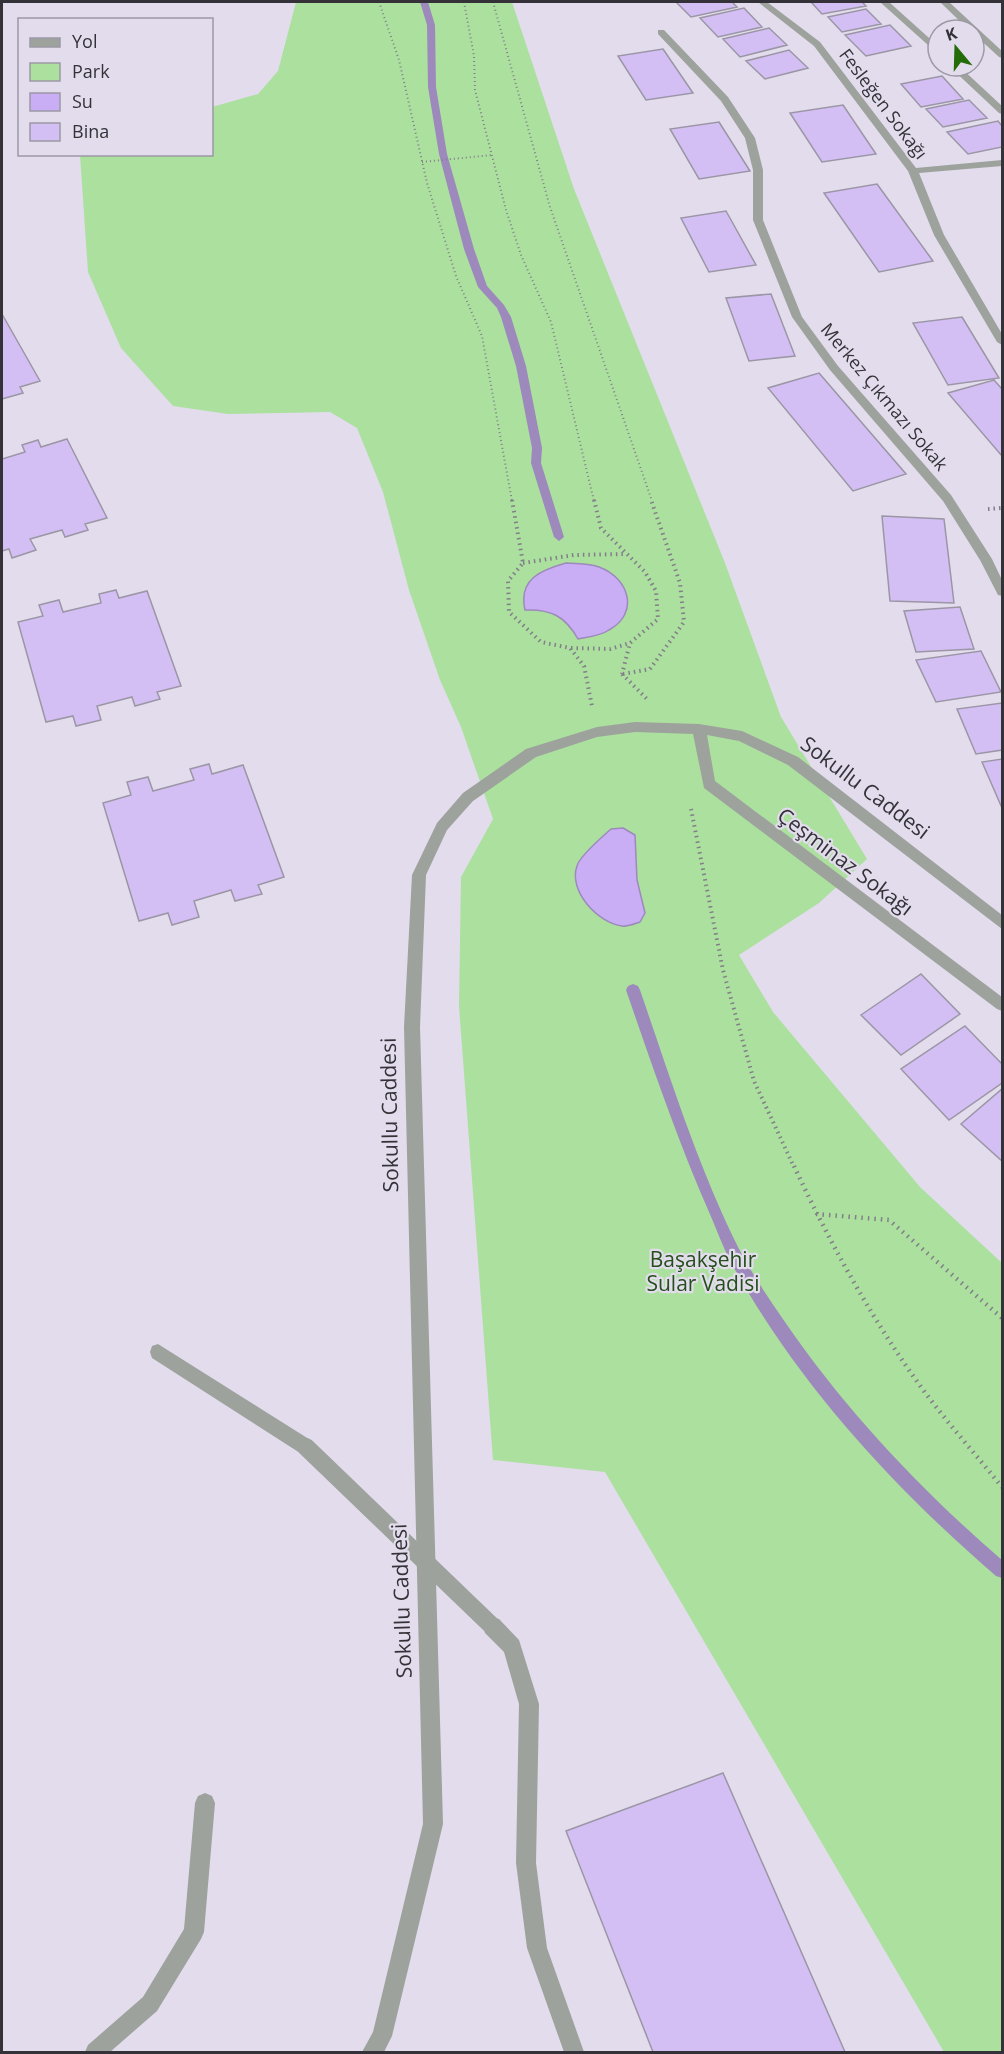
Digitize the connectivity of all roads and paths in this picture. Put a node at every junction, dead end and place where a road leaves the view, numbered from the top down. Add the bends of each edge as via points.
1 (379, 2) edge
2 (464, 2) edge
3 (493, 2) edge
4 (762, 2) edge
5 (884, 2) edge
6 (944, 2) edge
7 (661, 32) dead end
8 (926, 40) edge
9 (1002, 55) edge
10 (967, 78) edge
11 (1002, 111) edge
12 (492, 155) junction
13 (422, 162) junction
14 (1002, 163) edge
15 (914, 171) junction
16 (1002, 342) edge
17 (625, 554) junction
18 (523, 563) junction
19 (1002, 592) edge
20 (630, 643) junction
21 (570, 648) junction
22 (622, 674) junction
23 (677, 728) junction
24 (699, 729) junction
25 (597, 732) junction
26 (689, 798) dead end
27 (1002, 923) edge
28 (1002, 1005) edge
29 (816, 1214) junction
30 (1002, 1318) edge
31 (158, 1352) dead end
32 (1002, 1486) edge
33 (205, 1803) dead end
34 (95, 2052) edge
35 (372, 2052) edge
36 (574, 2052) edge

1 - 13 path via 399,60
2 - 12 path via 474,56 475,90
3 - 22 path via 550,207 680,583 684,622 650,669
4 - 15 street, Fesleğen Sokağı via 818,44
5 - 8 street
6 - 9 street
7 - 19 street, Merkez Çıkmazı Sokak via 725,99 750,138 758,170 758,220 797,317 834,368 947,498
10 - 11 street
12 - 13 path
12 - 17 path via 521,255 551,322 601,528
13 - 18 path via 456,276 482,336
14 - 15 street
15 - 16 street, Fesleğen Sokağı via 939,235
17 - 18 path via 576,554
17 - 20 path via 645,572 656,591 658,620
18 - 21 path via 508,581 509,612 541,642
20 - 21 path via 610,649
20 - 22 path
21 - 25 path via 584,666
22 - 23 path
23 - 24 street, Sokullu Caddesi
23 - 25 street, Sokullu Caddesi via 635,727
24 - 27 street, Sokullu Caddesi via 742,736 793,761
24 - 28 street, Çeşminaz Sokağı via 709,784
25 - 35 street, Sokullu Caddesi via 531,753 468,797 442,827 419,875 412,1027 433,1824 382,2036
26 - 29 path via 723,970 754,1081
29 - 30 path via 889,1220
29 - 32 path via 916,1380
31 - 36 street, bridge via 306,1447 512,1647 529,1704 526,1863 537,1948
33 - 34 street via 194,1932 150,2004

